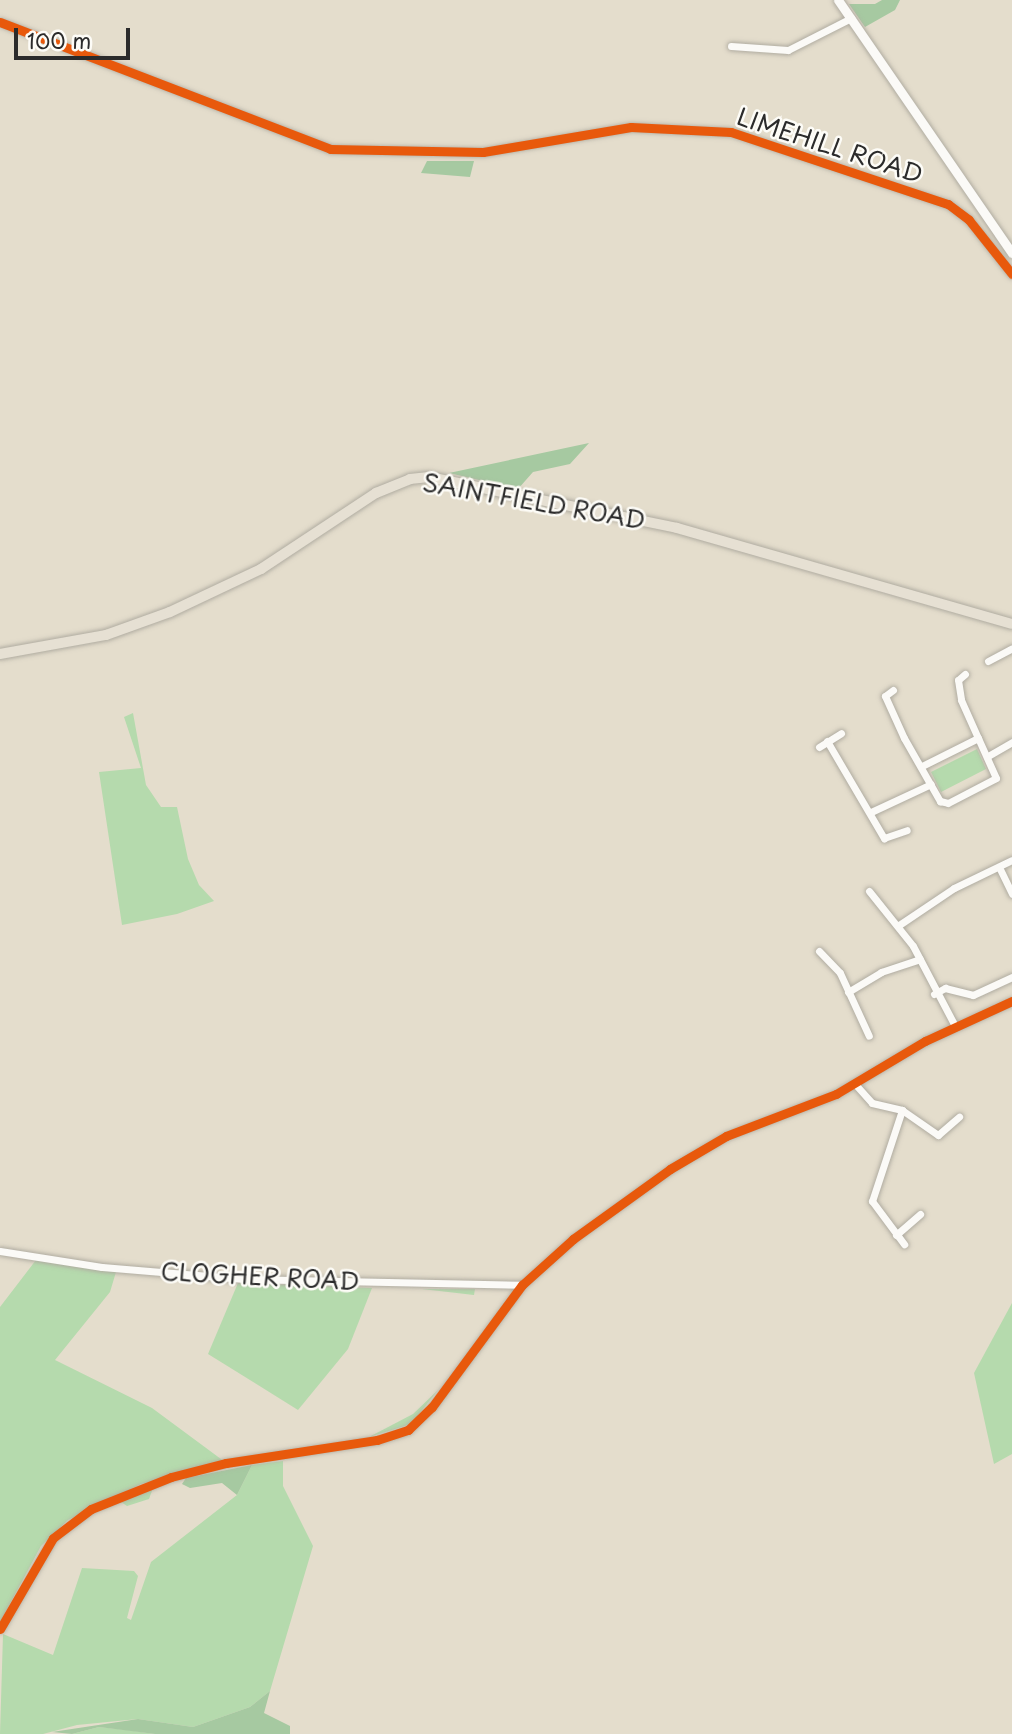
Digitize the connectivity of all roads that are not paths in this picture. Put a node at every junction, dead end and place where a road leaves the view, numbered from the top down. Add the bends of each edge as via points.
1 (838, 0) edge
2 (851, 18) junction
3 (0, 22) edge
4 (731, 46) dead end
5 (1012, 253) edge
6 (1012, 274) edge
7 (1012, 624) edge
8 (1012, 648) edge
9 (0, 654) edge
10 (988, 661) dead end
11 (965, 674) dead end
12 (893, 690) dead end
13 (841, 733) dead end
14 (978, 738) junction
15 (827, 741) junction
16 (1012, 742) edge
17 (818, 747) dead end
18 (988, 756) junction
19 (922, 766) junction
20 (931, 784) junction
21 (870, 812) junction
22 (907, 830) dead end
23 (1012, 860) edge
24 (999, 867) junction
25 (869, 891) dead end
26 (1012, 894) edge
27 (899, 925) junction
28 (819, 951) dead end
29 (920, 959) junction
30 (1012, 977) edge
31 (848, 992) junction
32 (934, 994) junction
33 (1012, 1001) edge
34 (955, 1026) junction
35 (869, 1036) dead end
36 (855, 1084) junction
37 (902, 1110) junction
38 (959, 1117) dead end
39 (920, 1214) dead end
40 (896, 1235) junction
41 (904, 1244) dead end
42 (0, 1251) edge
43 (522, 1285) junction
44 (0, 1629) edge

1 - 2 street
2 - 4 street via 788,50
2 - 5 street
3 - 6 street, LIMEHILL ROAD via 330,149 508,151 631,127 742,135 948,204 978,230
7 - 9 main road, SAINTFIELD ROAD via 677,528 429,477 410,479 376,493 261,569 170,612 106,635
8 - 10 street
11 - 14 street via 954,678
12 - 19 street via 881,695
13 - 15 street
14 - 18 street
14 - 19 street
15 - 17 street
15 - 21 street
16 - 18 street
18 - 20 street via 996,778 947,803 940,801
19 - 20 street
20 - 21 street
21 - 22 street via 884,838
23 - 24 street
24 - 26 street
24 - 27 street via 946,892
25 - 27 street via 880,898
27 - 29 street
28 - 31 street via 840,973
29 - 31 street via 881,972
29 - 32 street
30 - 32 street via 973,995 945,988
31 - 35 street
32 - 34 street
33 - 34 street
34 - 36 street
36 - 37 street via 872,1103
36 - 43 street via 700,1150 573,1239
37 - 38 street via 938,1135
37 - 40 street via 872,1201
39 - 40 street
40 - 41 street
42 - 43 street, CLOGHER ROAD via 102,1267 244,1279
43 - 44 street via 432,1407 408,1430 377,1440 183,1474 91,1509 53,1538

